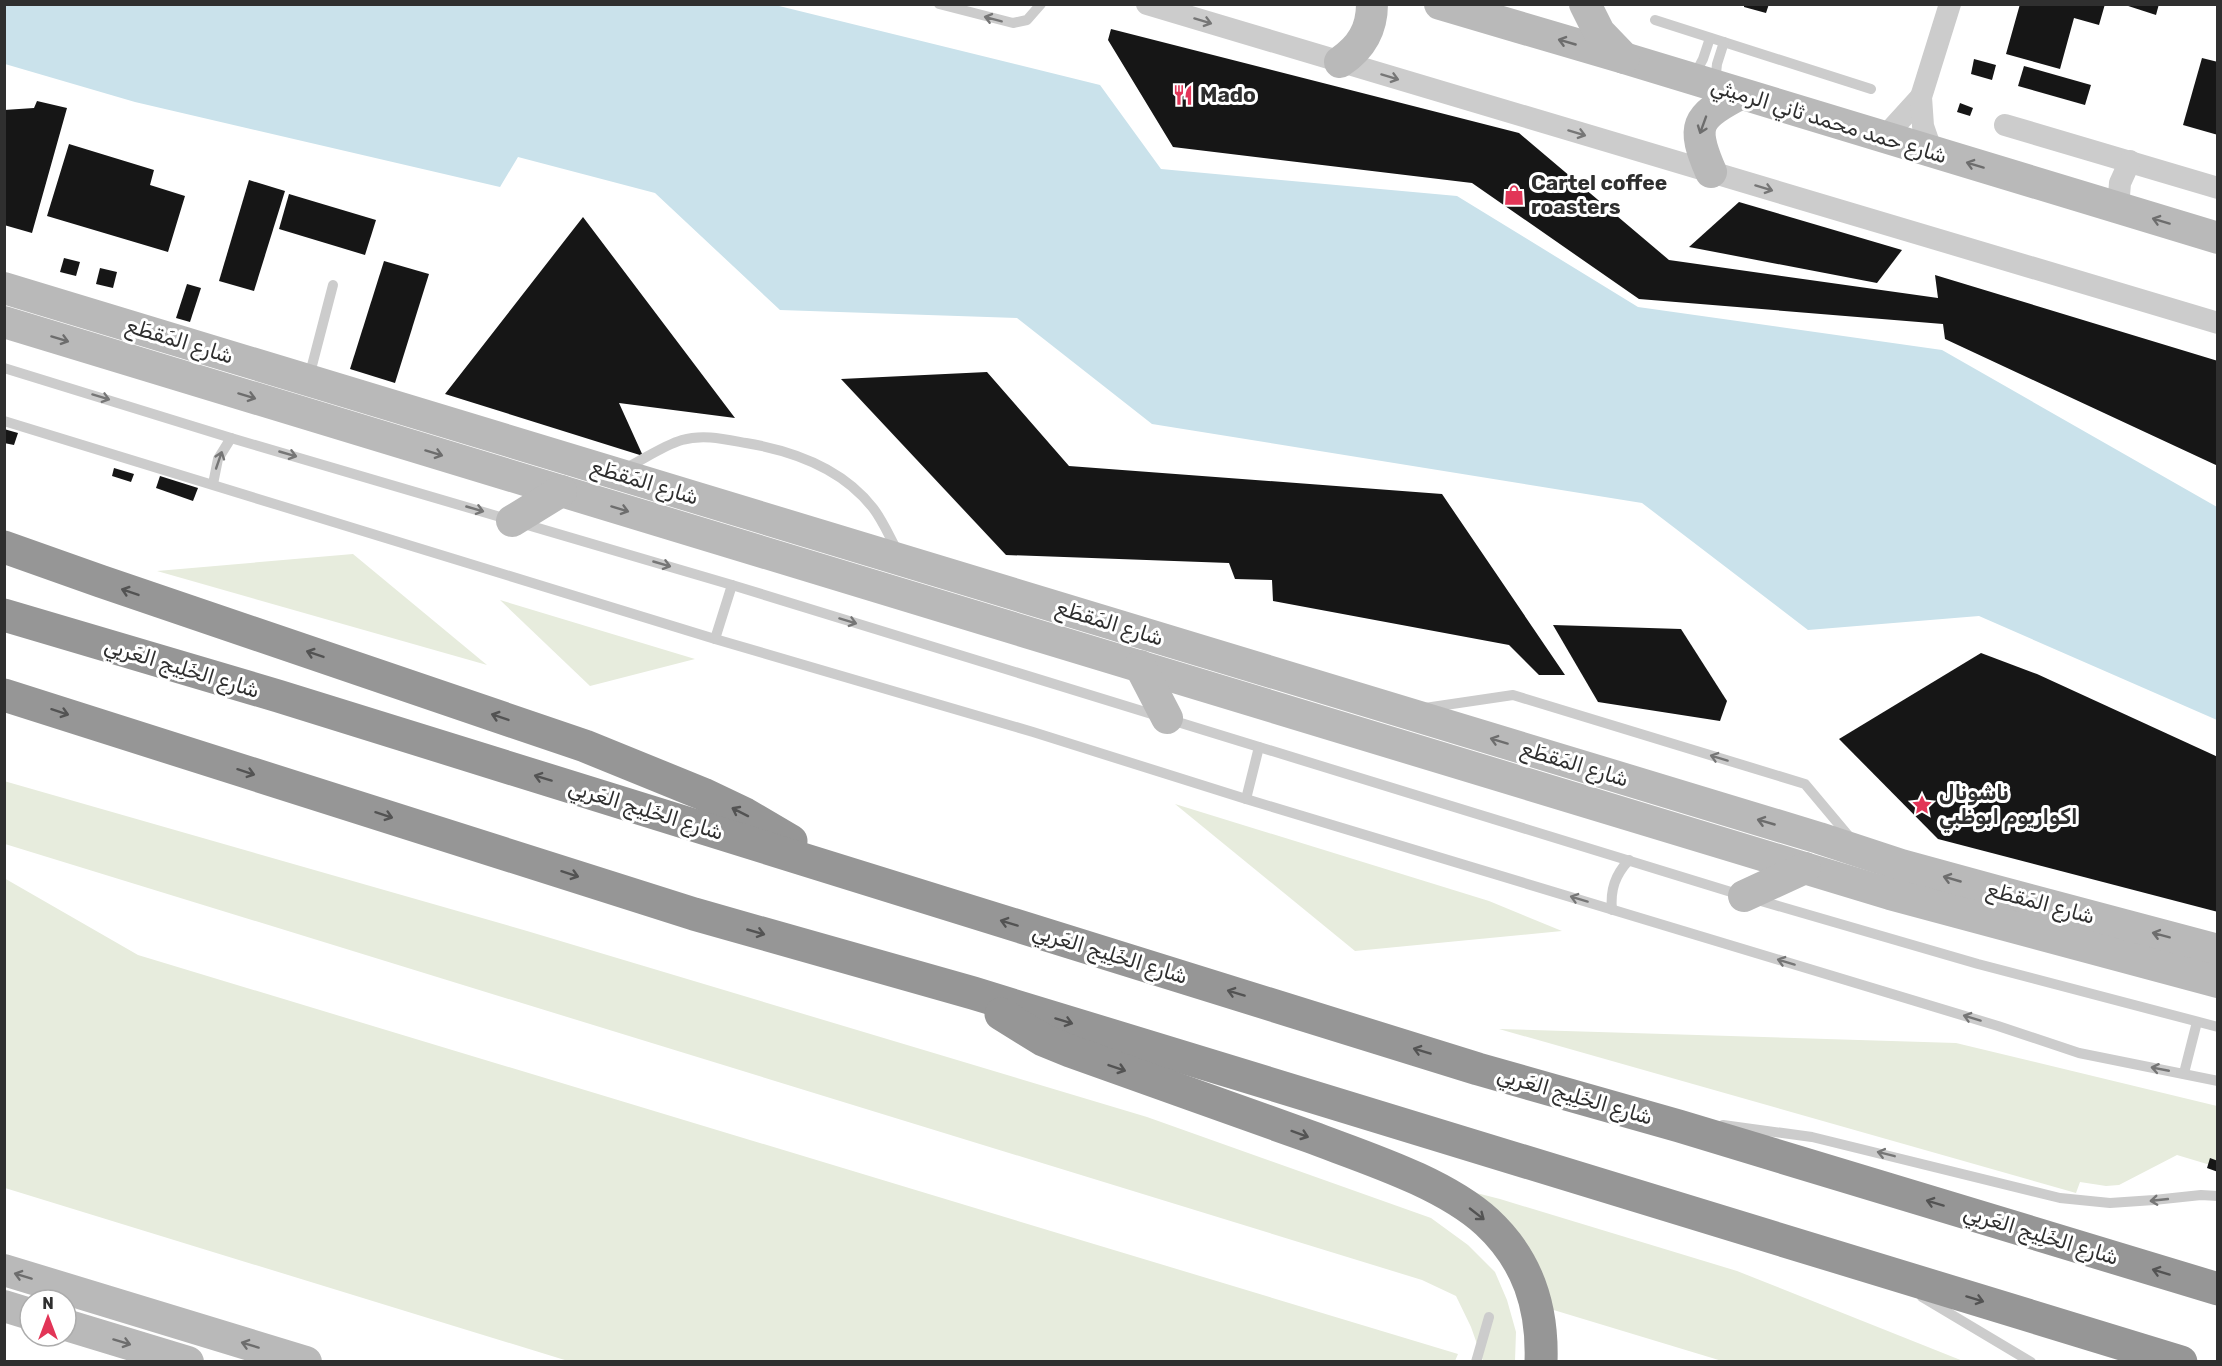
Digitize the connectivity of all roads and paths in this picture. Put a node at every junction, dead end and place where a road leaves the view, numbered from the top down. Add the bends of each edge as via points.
1 (939, 4) edge
2 (1041, 4) edge
3 (1147, 4) edge
4 (1372, 4) edge
5 (1585, 4) edge
6 (1950, 4) edge
7 (1452, 6) edge
8 (1655, 20) dead end
9 (1710, 38) junction
10 (1724, 42) junction
11 (1624, 58) junction
12 (1340, 62) junction
13 (1716, 87) junction
14 (1871, 89) dead end
15 (1922, 97) junction
16 (2004, 125) dead end
17 (1881, 136) junction
18 (1932, 152) junction
19 (2120, 158) junction
20 (1711, 172) junction
21 (2217, 188) edge
22 (2106, 205) junction
23 (2217, 238) edge
24 (333, 285) dead end
25 (4, 288) edge
26 (4, 322) edge
27 (2217, 323) edge
28 (4, 368) edge
29 (308, 380) junction
30 (300, 412) junction
31 (4, 421) edge
32 (231, 438) junction
33 (616, 473) junction
34 (213, 484) junction
35 (561, 491) junction
36 (512, 521) junction
37 (4, 547) edge
38 (903, 560) junction
39 (732, 585) junction
40 (4, 615) edge
41 (1136, 631) junction
42 (715, 639) junction
43 (1133, 664) junction
44 (4, 694) edge
45 (1401, 711) junction
46 (1167, 718) junction
47 (1259, 747) junction
48 (1246, 799) junction
49 (1862, 852) junction
50 (1629, 860) junction
51 (825, 865) junction
52 (1805, 868) junction
53 (1744, 896) junction
54 (1612, 910) junction
55 (2217, 950) edge
56 (2217, 982) edge
57 (973, 993) junction
58 (2197, 1022) junction
59 (2217, 1027) edge
60 (2184, 1073) junction
61 (2217, 1081) edge
62 (1664, 1122) junction
63 (2217, 1196) edge
64 (1879, 1269) junction
65 (4, 1270) edge
66 (2217, 1289) edge
67 (1490, 1317) dead end
68 (78, 1329) edge
69 (188, 1362) edge
70 (306, 1362) edge
71 (1476, 1362) edge
72 (1541, 1362) edge
73 (2031, 1362) edge
74 (2181, 1362) edge

2 -> 1 lane via 1027,20 1013,23
3 -> 12 street
4 - 12 street via 1367,33
5 - 11 street via 1599,32
6 - 15 street
11 -> 7 street, شارع حمد محمد ثاني الرميثي
8 - 9 lane
9 - 10 lane
9 - 13 lane via 1703,60
10 - 13 lane via 1717,64
10 - 14 lane
11 - 13 street, شارع حمد محمد ثاني الرميثي
12 -> 20 street
13 - 17 street, شارع حمد محمد ثاني الرميثي
13 -> 20 street via 1710,111 1699,130 1699,141
15 - 17 street
15 - 18 street via 1923,126
16 - 19 street
17 - 18 street, شارع حمد محمد ثاني الرميثي
22 -> 18 street, شارع حمد محمد ثاني الرميثي
19 - 21 street
19 - 22 street via 2120,183
20 -> 27 street
23 -> 22 street, شارع حمد محمد ثاني الرميثي
24 - 29 lane
25 - 29 street, شارع المَقطَع
26 -> 30 street, شارع المَقطَع
28 -> 32 lane
29 - 30 street
29 - 33 street, شارع المَقطَع
30 -> 35 street, شارع المَقطَع
31 - 34 lane
34 -> 32 lane via 218,459
32 -> 36 lane
33 - 38 street, شارع المَقطَع
33 - 38 lane via 681,441 698,437 715,437 799,456 831,470 874,509
34 - 42 lane
35 - 36 street
35 -> 43 street, شارع المَقطَع
36 -> 39 lane
51 -> 37 highway via 745,814 644,769
38 - 41 street, شارع المَقطَع
39 - 42 lane
39 -> 46 lane
51 -> 40 highway, شارع الخَلِيج العَربِي
41 - 43 street
41 - 45 street, شارع المَقطَع
42 - 48 lane
43 - 46 street
43 - 52 street, شارع المَقطَع
44 -> 57 highway via 694,914
49 -> 45 street, شارع المَقطَع
49 -> 45 lane via 1804,784 1513,695
46 - 47 lane
47 - 48 lane
47 - 50 lane
54 -> 48 lane
55 -> 49 street, شارع المَقطَع
50 - 53 lane
50 - 54 lane via 1612,888
62 -> 51 highway, شارع الخَلِيج العَربِي via 1478,1069
52 - 53 street
52 - 56 street, شارع المَقطَع
53 - 58 lane
60 -> 54 lane via 2062,1048
57 -> 64 highway
57 -> 72 highway via 1043,1040 1360,1155 1464,1204 1510,1248 1528,1277 1538,1312
58 - 59 lane
58 - 60 lane
60 - 61 lane
63 -> 62 lane via 2110,1203 2061,1198 1812,1137 1753,1128
66 -> 62 highway, شارع الخَلِيج العَربِي
64 - 73 lane
64 -> 74 highway
70 -> 65 street
67 - 71 lane
68 -> 69 street

